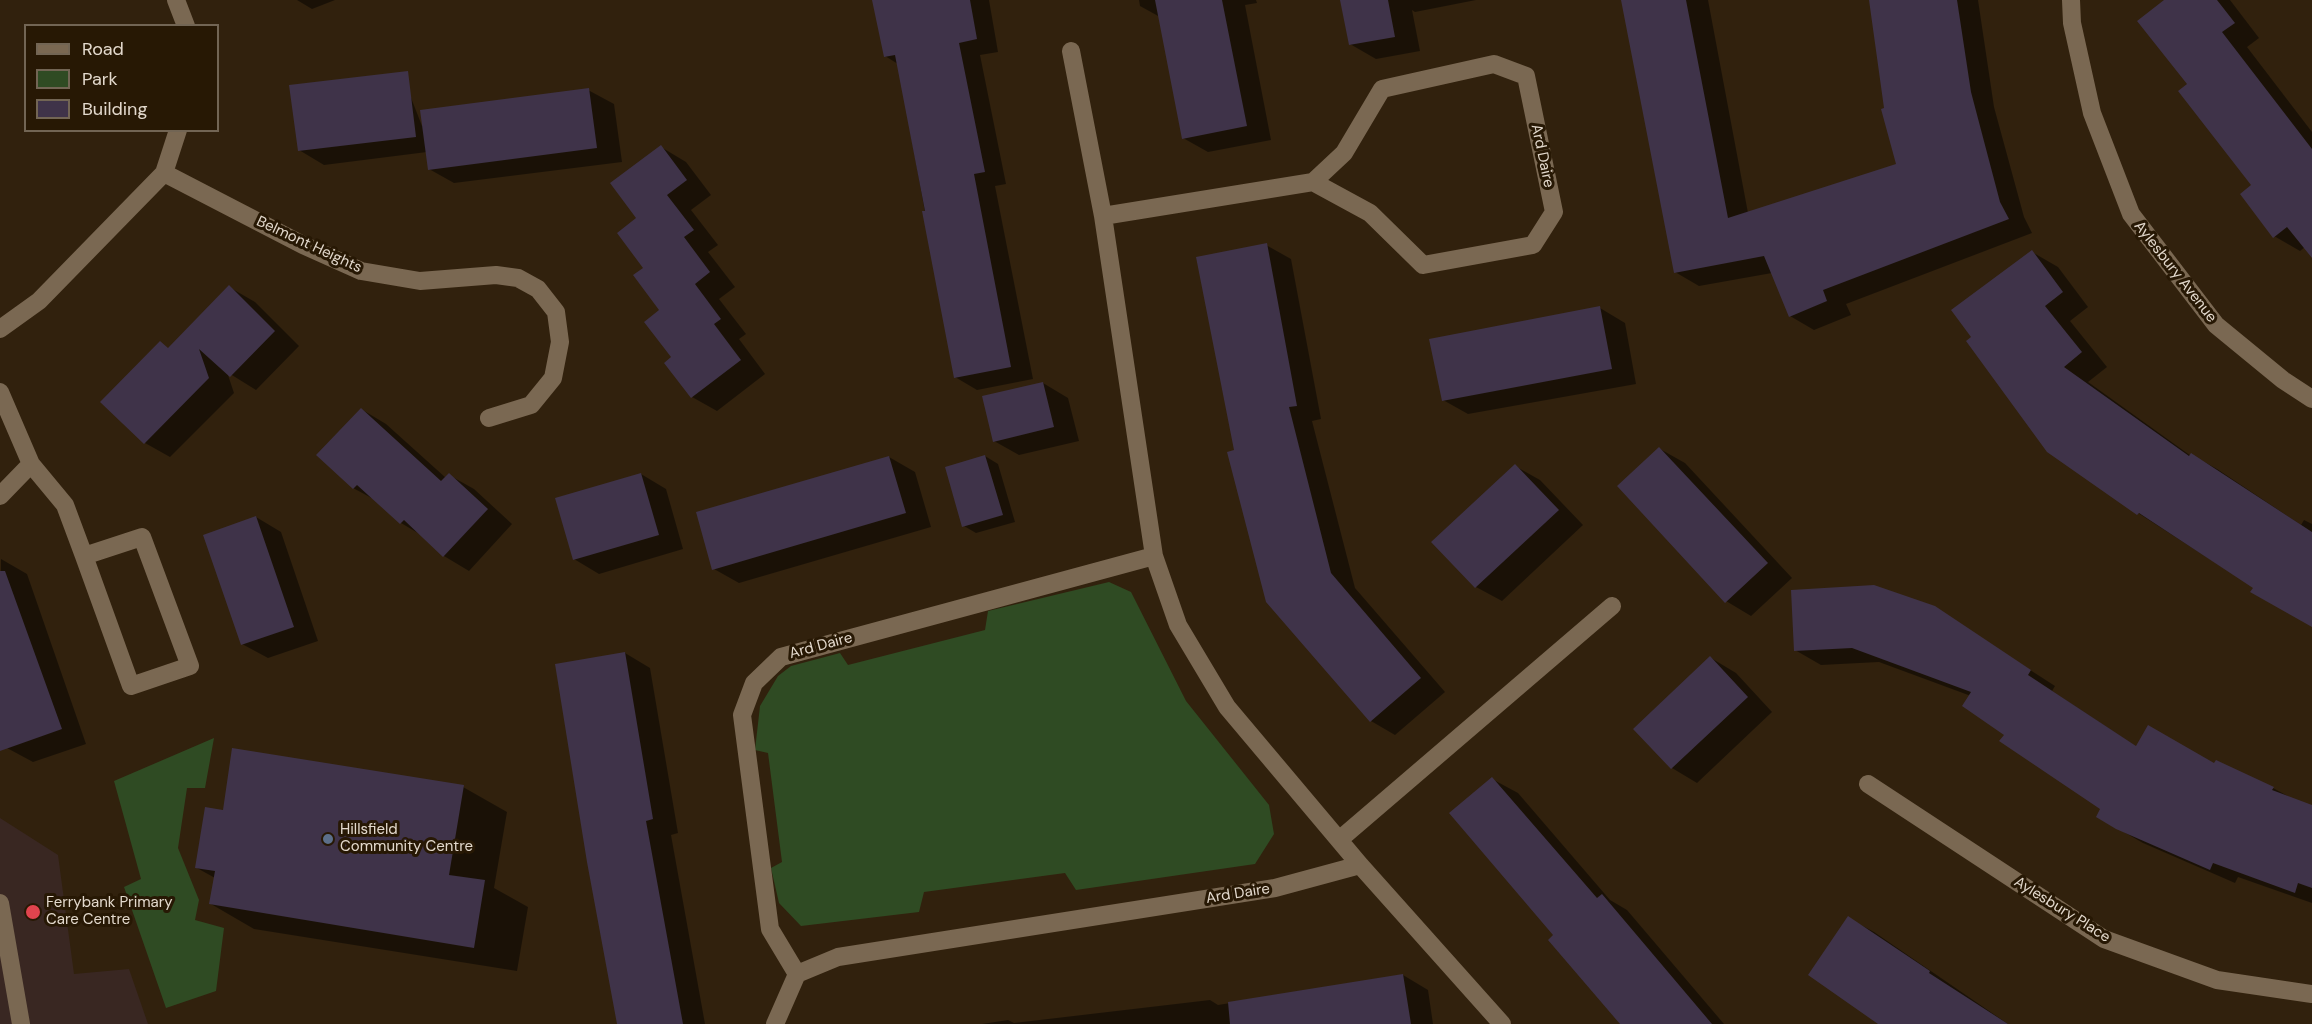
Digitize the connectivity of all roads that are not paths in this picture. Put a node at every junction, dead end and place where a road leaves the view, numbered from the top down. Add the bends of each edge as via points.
1 (176, 0) edge
2 (2071, 0) edge
3 (185, 24) edge
4 (1071, 51) dead end
5 (177, 132) edge
6 (164, 173) junction
7 (1313, 182) junction
8 (1103, 216) junction
9 (0, 329) edge
10 (0, 392) edge
11 (2312, 399) edge
12 (489, 418) dead end
13 (31, 464) junction
14 (0, 496) edge
15 (84, 556) junction
16 (1154, 556) junction
17 (1612, 606) dead end
18 (1868, 784) dead end
19 (1339, 840) junction
20 (1360, 865) junction
21 (0, 903) edge
22 (797, 974) junction
23 (2312, 994) edge
24 (21, 1024) edge
25 (775, 1024) edge
26 (1502, 1024) edge

1 - 3 street
2 - 11 street, Aylesbury Avenue via 2072,22 2092,113 2131,214 2216,325
4 - 8 street
5 - 6 street
6 - 9 street via 39,301
6 - 12 street, Belmont Heights via 361,271 420,281 496,275 518,278 538,289 556,312 560,342 553,378 531,405
7 - 7 street, Ard Daire via 1344,153 1382,89 1494,64 1526,76 1554,212 1533,245 1422,265 1370,213
7 - 8 street
8 - 16 street
10 - 13 street
13 - 14 street
13 - 15 street via 65,505
15 - 15 street via 142,537 190,666 131,686
16 - 19 street via 1178,625 1227,707
16 - 22 street, Ard Daire via 781,657 754,682 742,715 770,929
17 - 19 street
18 - 23 street, Aylesbury Place via 2104,939 2217,980
19 - 20 street
20 - 22 street, Ard Daire via 1275,888 838,957
20 - 26 street
21 - 24 street
22 - 25 street

